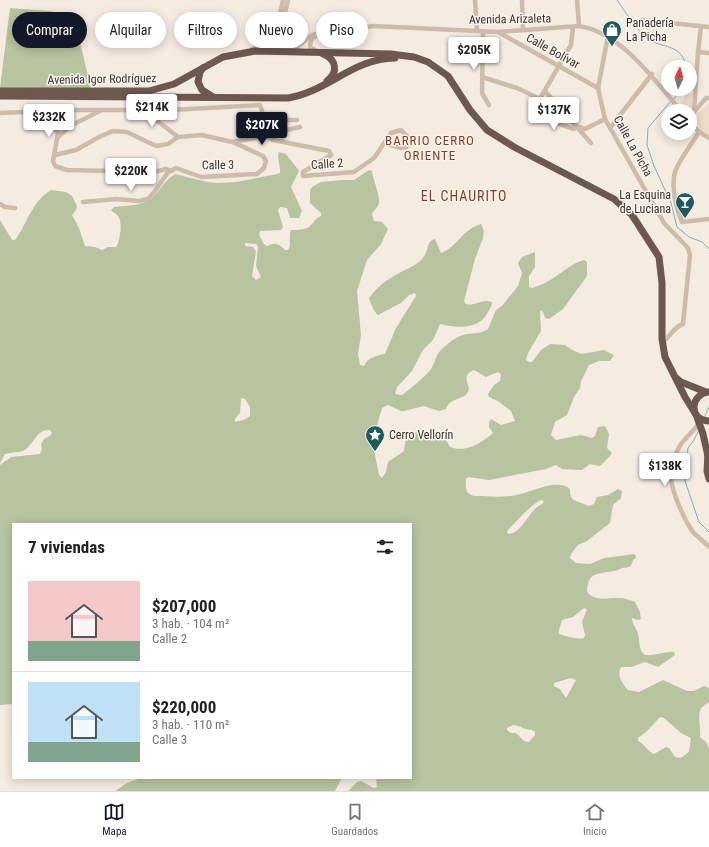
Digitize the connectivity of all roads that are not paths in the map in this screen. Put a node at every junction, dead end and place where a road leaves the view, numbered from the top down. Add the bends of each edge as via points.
1 (283, 0) edge
2 (288, 0) edge
3 (475, 0) edge
4 (522, 0) edge
5 (577, 0) edge
6 (641, 20) dead end
7 (579, 26) junction
8 (702, 26) junction
9 (368, 27) edge
10 (573, 27) junction
11 (709, 27) edge
12 (523, 30) junction
13 (477, 31) junction
14 (483, 31) junction
15 (498, 32) junction
16 (316, 34) edge
17 (316, 36) edge
18 (608, 36) junction
19 (292, 52) junction
20 (698, 52) junction
21 (241, 53) junction
22 (320, 53) junction
23 (709, 53) edge
24 (433, 65) junction
25 (204, 66) junction
26 (560, 67) junction
27 (652, 74) junction
28 (482, 77) junction
29 (598, 88) junction
30 (545, 90) junction
31 (0, 91) edge
32 (312, 91) junction
33 (0, 96) edge
34 (214, 97) junction
35 (709, 98) edge
36 (540, 99) junction
37 (676, 104) edge
38 (695, 104) edge
39 (489, 105) dead end
40 (697, 108) edge
41 (102, 109) junction
42 (129, 111) junction
43 (31, 112) junction
44 (0, 113) edge
45 (606, 119) junction
46 (263, 120) junction
47 (297, 120) dead end
48 (576, 126) junction
49 (300, 127) dead end
50 (610, 128) junction
51 (697, 130) edge
52 (699, 132) junction
53 (259, 133) junction
54 (58, 137) junction
55 (178, 137) junction
56 (267, 137) junction
57 (709, 138) edge
58 (232, 142) junction
59 (384, 143) junction
60 (591, 143) dead end
61 (55, 155) junction
62 (171, 171) junction
63 (83, 202) dead end
64 (0, 204) edge
65 (16, 208) dead end
66 (709, 219) edge
67 (662, 339) junction
68 (671, 371) junction
69 (708, 392) edge
70 (701, 420) edge
71 (707, 444) edge
72 (709, 479) edge
73 (709, 547) edge

1 - 21 street via 272,37 263,45
2 - 19 street via 281,35
3 - 13 street
4 - 12 street
5 - 7 street
6 - 8 street
7 - 10 street, Avenida Arizaleta
7 - 18 street, Avenida Arizaleta
8 - 11 street
8 - 20 street
9 - 13 street, Avenida Arizaleta
10 - 12 street, Avenida Arizaleta
10 - 26 street via 571,46
12 - 15 street, Avenida Arizaleta
13 - 14 street, Avenida Arizaleta
14 - 15 street, Avenida Arizaleta
14 - 28 street
15 - 26 street, Calle Bolívar
16 - 19 street
17 - 22 street via 311,40 310,47
18 - 27 street, Avenida Arizaleta
18 - 29 street, Calle La Picha
19 - 21 highway, Avenida Igor Rodríguez
19 - 22 highway, Avenida Igor Rodríguez
20 - 23 street
20 - 38 street
21 - 25 highway, Avenida Igor Rodríguez via 223,57
22 - 24 highway, Avenida Igor Rodríguez via 403,55
22 - 32 highway via 332,59 334,74
24 - 32 highway, Avenida Igor Rodríguez via 404,58 368,62
24 - 67 highway, Avenida Igor Rodríguez via 448,76 470,110 487,130 514,147 614,199 632,215 659,257 662,283
25 - 31 highway, Avenida Igor Rodríguez via 174,84 149,91
25 - 34 highway via 198,82 202,90
26 - 29 street, Calle Bolívar
26 - 30 street
27 - 37 street, Avenida Arizaleta
27 - 50 street
28 - 36 street via 517,88
28 - 39 street via 482,93
29 - 45 street, Calle La Picha
30 - 36 street
30 - 48 street
32 - 34 highway, Avenida Igor Rodríguez via 288,98
33 - 34 highway, Avenida Igor Rodríguez
35 - 40 street
36 - 48 street via 538,102 548,118 574,130
41 - 42 street
41 - 43 street
41 - 54 street via 70,126
42 - 46 street via 260,105
42 - 55 street via 141,113 162,124
43 - 44 street
43 - 54 street via 48,118
45 - 48 street via 584,129
45 - 50 street, Calle La Picha
46 - 47 street
46 - 53 street
48 - 60 street
49 - 56 street
50 - 67 street, Calle La Picha via 664,223 688,248 690,255 683,324 676,326 665,340
51 - 52 street
52 - 57 street
52 - 66 street via 675,172 674,185 682,222
53 - 56 street, Calle 2
53 - 58 street via 255,138
54 - 61 street
55 - 58 street via 202,135
55 - 61 street via 168,144 156,146 127,132 114,132 76,150
56 - 59 street, Calle 2 via 329,151 331,155 303,172 303,176 354,172 374,158
58 - 62 street, Calle 3 via 263,156 266,161 264,168 257,174 201,177 176,168
59 - 59 street, Calle 2 via 391,132 396,130 401,130 408,137 406,147
61 - 62 street, Calle 3 via 55,166 66,170 154,172 166,168
62 - 63 street via 148,199
64 - 65 street
67 - 68 highway, Avenida Igor Rodríguez
68 - 69 highway, Avenida Igor Rodríguez via 680,382
68 - 70 highway, Avenida Igor Rodríguez
69 - 70 highway via 697,398 695,403
70 - 71 highway, Avenida Igor Rodríguez
70 - 73 street via 681,444 671,478 688,523
71 - 72 highway, Avenida Igor Rodríguez

